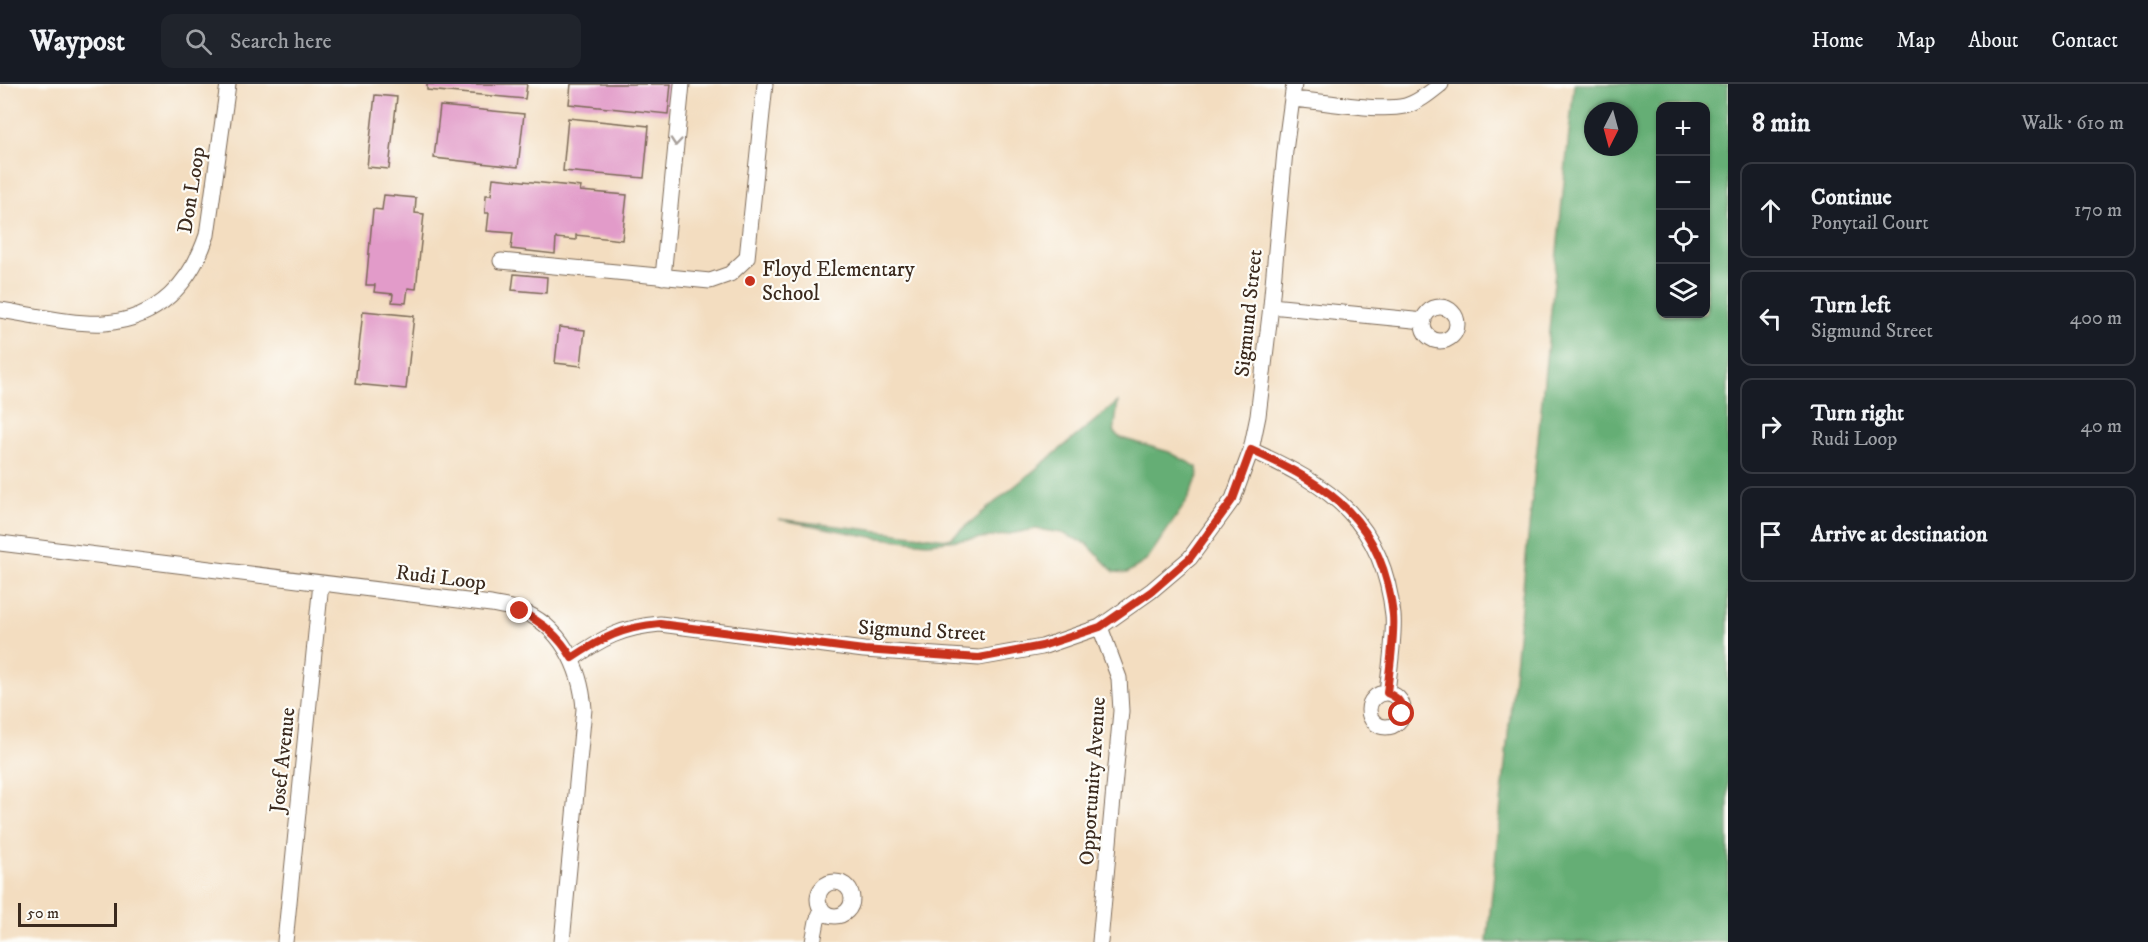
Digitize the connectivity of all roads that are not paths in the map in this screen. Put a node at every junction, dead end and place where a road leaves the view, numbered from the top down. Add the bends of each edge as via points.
1 (228, 84) edge
2 (682, 84) edge
3 (765, 84) edge
4 (1442, 84) edge
5 (1293, 91) edge
6 (501, 261) dead end
7 (663, 277) junction
8 (1271, 306) junction
9 (0, 310) edge
10 (1424, 321) dead end
11 (1251, 450) junction
12 (0, 543) edge
13 (321, 583) junction
14 (1100, 627) junction
15 (572, 658) junction
16 (1387, 693) dead end
17 (822, 909) dead end
18 (285, 942) edge
19 (562, 942) edge
20 (813, 942) edge
21 (1100, 942) edge

1 - 9 street, Don Loop via 207,235 197,262 181,286 153,308 105,323
2 -> 7 street
3 - 7 street via 747,258 730,274 710,281
4 - 5 street via 1406,106 1380,107
5 - 8 street, Sigmund Street
6 - 7 street
8 - 10 street
8 - 11 street, Sigmund Street
11 - 14 street, Sigmund Street via 1233,499 1190,558 1152,591
11 - 16 street via 1294,469 1334,495 1362,525 1382,562 1394,616
12 - 13 street, Rudi Loop
13 - 15 street, Rudi Loop via 520,611 554,633
13 - 18 street, Josef Avenue
14 - 15 street, Sigmund Street via 1042,646 979,658 864,650 660,624 620,631
14 - 21 street, Opportunity Avenue via 1119,678 1121,711
15 - 19 street, Rudi Loop via 583,690 584,709
17 - 20 street

